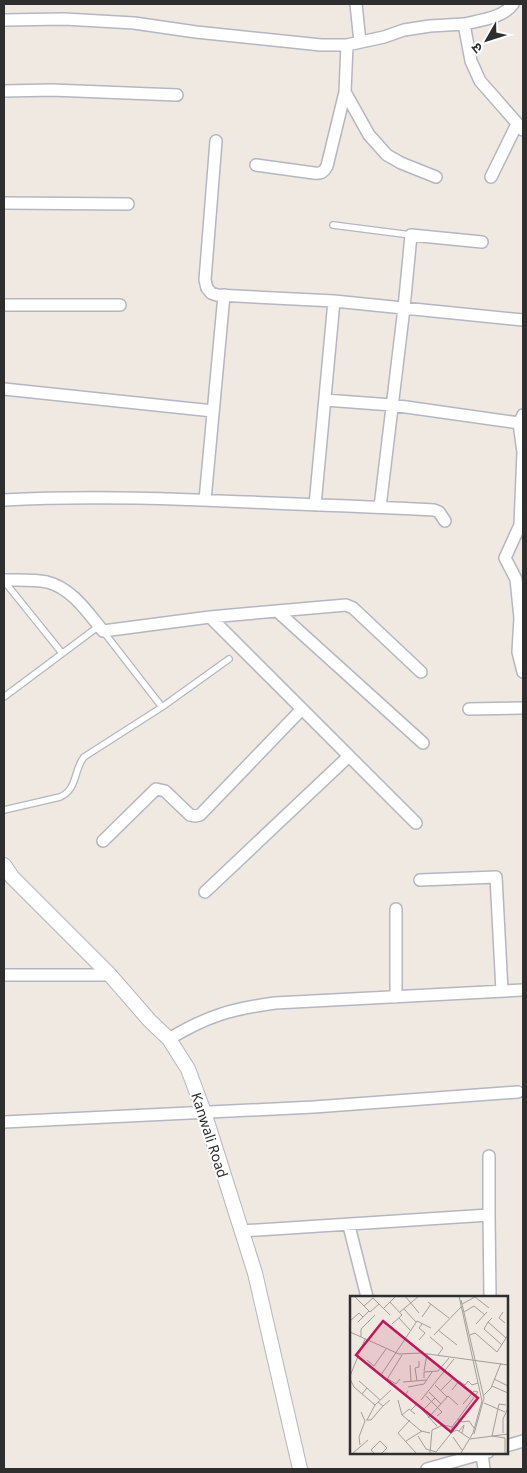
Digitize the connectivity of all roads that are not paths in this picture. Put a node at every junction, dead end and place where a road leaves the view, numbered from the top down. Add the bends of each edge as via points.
1 (356, 4) edge
2 (513, 4) edge
3 (4, 20) edge
4 (464, 24) junction
5 (360, 42) junction
6 (347, 45) junction
7 (4, 91) edge
8 (346, 92) junction
9 (177, 95) dead end
10 (520, 127) edge
11 (216, 141) dead end
12 (256, 165) dead end
13 (436, 177) dead end
14 (491, 177) dead end
15 (4, 203) edge
16 (128, 204) dead end
17 (333, 225) dead end
18 (411, 235) junction
19 (482, 242) dead end
20 (224, 295) junction
21 (334, 301) junction
22 (4, 305) edge
23 (120, 305) dead end
24 (404, 308) junction
25 (523, 320) edge
26 (4, 389) edge
27 (325, 400) junction
28 (392, 405) junction
29 (213, 411) junction
30 (521, 419) edge
31 (4, 500) edge
32 (204, 500) junction
33 (315, 505) junction
34 (380, 507) junction
35 (445, 521) dead end
36 (522, 526) edge
37 (4, 581) edge
38 (276, 612) junction
39 (210, 617) junction
40 (101, 628) junction
41 (62, 653) junction
42 (229, 659) dead end
43 (421, 672) dead end
44 (523, 672) edge
45 (4, 697) edge
46 (162, 707) junction
47 (523, 708) edge
48 (302, 709) junction
49 (469, 709) dead end
50 (423, 743) dead end
51 (349, 756) junction
52 (4, 810) edge
53 (416, 823) dead end
54 (103, 841) dead end
55 (4, 865) edge
56 (420, 880) dead end
57 (205, 892) dead end
58 (396, 909) dead end
59 (4, 975) edge
60 (110, 975) junction
61 (523, 990) edge
62 (502, 991) junction
63 (396, 996) junction
64 (170, 1039) junction
65 (518, 1092) dead end
66 (204, 1112) junction
67 (4, 1122) edge
68 (489, 1156) dead end
69 (489, 1215) junction
70 (349, 1226) junction
71 (241, 1231) junction
72 (367, 1296) edge
73 (490, 1296) edge
74 (523, 1441) edge
75 (507, 1446) edge
76 (485, 1453) edge
77 (300, 1469) edge
78 (426, 1469) edge
79 (484, 1469) edge

1 - 5 street
2 - 4 street via 501,14
3 - 6 street via 134,22 196,32
4 - 5 street via 404,30
4 - 10 street via 480,81
5 - 6 street
6 - 8 street
7 - 9 street
8 - 12 street via 324,171 314,174
8 - 13 street via 369,135 387,155
10 - 14 street
11 - 20 street via 205,280 211,293
15 - 16 street
17 - 18 lane
18 - 19 street
18 - 24 street
20 - 21 street
20 - 29 street
21 - 24 street
21 - 27 street
22 - 23 street
24 - 25 street
24 - 28 street
26 - 29 street
27 - 28 street
27 - 33 street
28 - 30 street
28 - 34 street
29 - 32 street
30 - 36 street
31 - 32 street
32 - 33 street
33 - 34 street
34 - 35 street via 434,510
36 - 44 street via 505,558 516,579 518,591 518,652
37 - 40 street via 38,580 49,583 74,598
37 - 41 lane
38 - 39 street
38 - 43 street via 346,605
38 - 50 street
39 - 40 street
39 - 48 street
40 - 41 lane
40 - 46 lane
41 - 45 lane
42 - 46 lane
46 - 52 lane via 84,757 67,794
47 - 49 street
48 - 51 street
48 - 54 street via 200,815 190,815 166,790 156,789
51 - 53 street
51 - 57 street
55 - 60 street, Kanwali Road via 12,877
56 - 62 street via 496,877
58 - 63 street
59 - 60 street
60 - 64 street, Kanwali Road
61 - 62 street
62 - 63 street
63 - 64 street via 248,1007 193,1024
64 - 66 street, Kanwali Road via 188,1069
65 - 66 street
66 - 67 street
66 - 71 street, Kanwali Road
68 - 69 street
69 - 70 street
69 - 73 street
70 - 71 street
70 - 72 street
71 - 77 street, Kanwali Road via 255,1273
74 - 75 street
76 - 78 street
76 - 79 street

